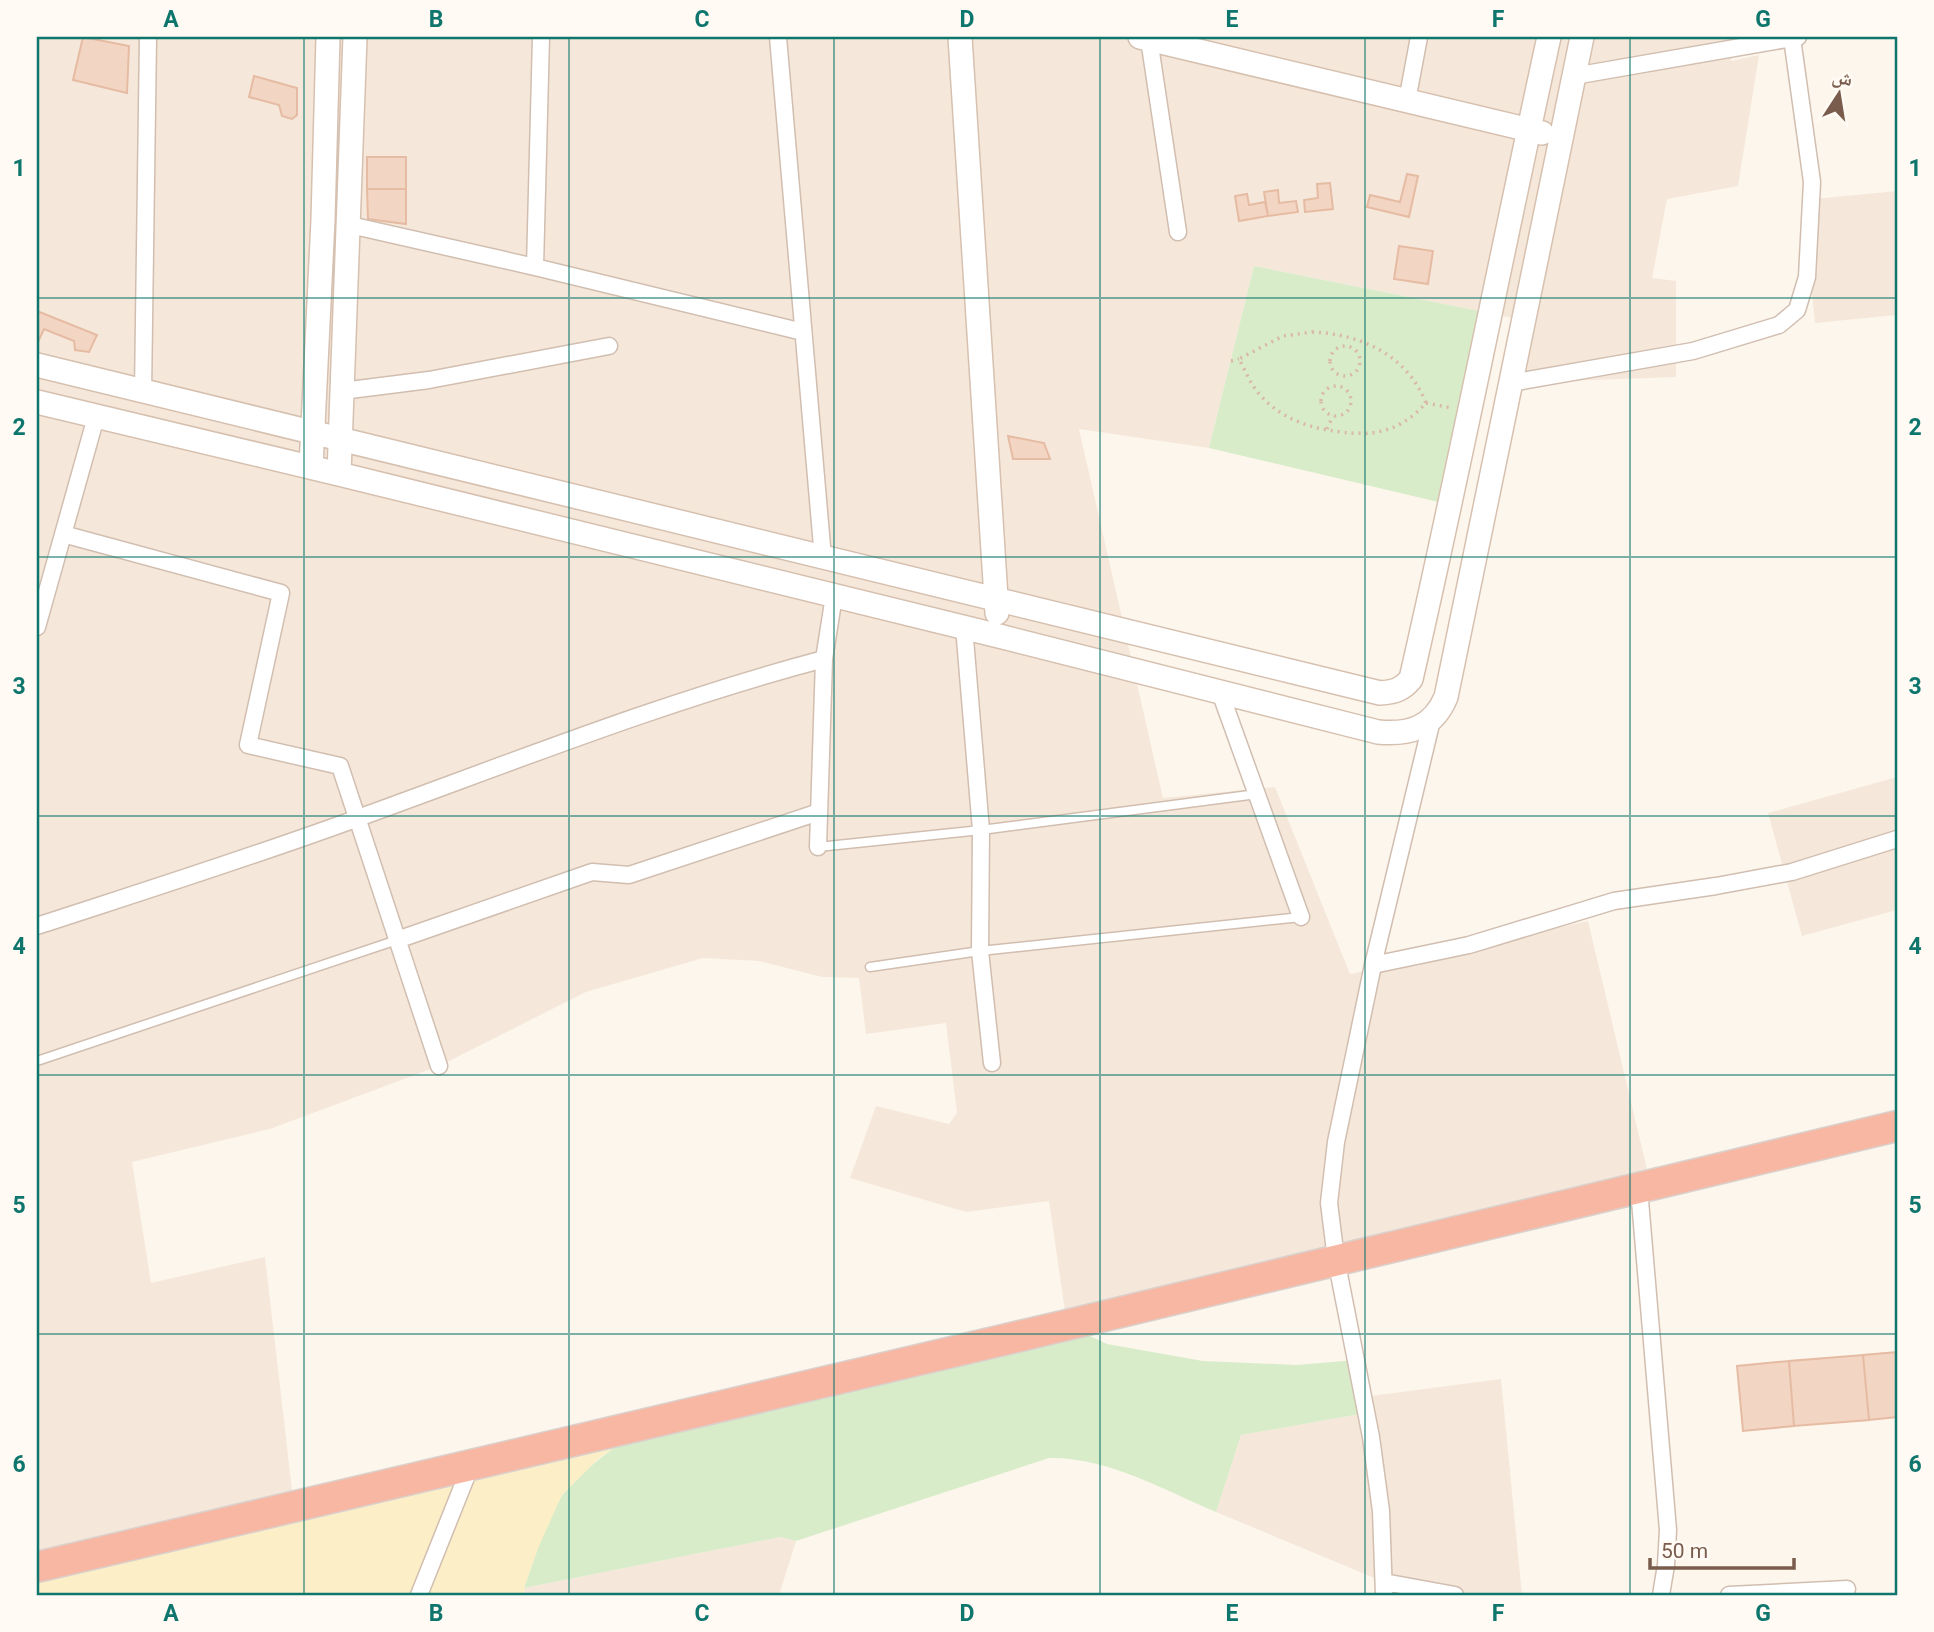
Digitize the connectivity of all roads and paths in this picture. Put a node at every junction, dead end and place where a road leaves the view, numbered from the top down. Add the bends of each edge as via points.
1 (148, 37) edge
2 (328, 37) edge
3 (355, 37) edge
4 (541, 37) edge
5 (778, 37) edge
6 (960, 37) edge
7 (1419, 37) edge
8 (1549, 37) edge
9 (1582, 37) edge
10 (1144, 38) edge
11 (1795, 38) edge
12 (1749, 42) edge
13 (1574, 76) junction
14 (1407, 101) junction
15 (1529, 130) junction
16 (1560, 137) junction
17 (350, 225) junction
18 (1178, 232) dead end
19 (535, 267) junction
20 (803, 332) junction
21 (1351, 337) junction
22 (609, 346) dead end
23 (1349, 346) junction
24 (1239, 359) junction
25 (1231, 361) dead end
26 (37, 365) edge
27 (1340, 376) junction
28 (1511, 383) junction
29 (1339, 386) junction
30 (342, 391) junction
31 (143, 392) junction
32 (37, 402) edge
33 (1334, 416) junction
34 (96, 417) junction
35 (1326, 429) junction
36 (313, 432) junction
37 (339, 439) junction
38 (311, 467) junction
39 (339, 474) junction
40 (63, 534) junction
41 (823, 558) junction
42 (834, 596) junction
43 (996, 600) junction
44 (37, 627) edge
45 (964, 627) junction
46 (999, 636) junction
47 (824, 659) junction
48 (1220, 692) junction
49 (1433, 720) junction
50 (1257, 794) junction
51 (819, 812) junction
52 (357, 819) junction
53 (981, 830) junction
54 (1897, 839) edge
55 (818, 847) joint
56 (1301, 917) joint
57 (37, 926) edge
58 (397, 940) junction
59 (980, 951) junction
60 (1373, 965) junction
61 (870, 967) dead end
62 (37, 1061) edge
63 (992, 1063) dead end
64 (439, 1066) dead end
65 (1897, 1126) edge
66 (1639, 1189) junction
67 (1336, 1259) junction
68 (471, 1465) junction
69 (37, 1567) edge
70 (1384, 1589) edge
71 (1847, 1589) dead end
72 (419, 1595) edge
73 (1455, 1595) edge
74 (1661, 1595) edge
75 (1729, 1595) edge

1 - 31 street
2 - 36 street
3 - 17 street
4 - 19 street
5 - 20 street
6 - 43 street
7 - 14 street
8 - 15 street
9 - 13 street
10 - 14 street
10 - 18 street
11 - 12 street
11 - 28 street via 1812,182 1807,276 1797,310 1779,325 1693,351
12 - 13 street
13 - 16 street
14 - 15 street
15 - 16 street
15 - 43 street via 1451,505 1411,679 1405,686 1380,693
16 - 28 street
17 - 19 street
17 - 30 street
19 - 20 street
20 - 41 street
21 - 23 path
21 - 24 path via 1297,333
21 - 35 path via 1382,350 1398,363 1414,379 1426,403 1400,425 1381,431 1351,435
22 - 30 street via 429,380
23 - 27 path via 1331,355 1330,365
23 - 27 path via 1357,352 1360,366 1354,374
24 - 25 path
24 - 35 path via 1253,386 1276,410
26 - 31 street
27 - 29 path
28 - 49 street via 1446,698
29 - 33 path via 1349,393 1351,403 1343,414
29 - 33 path via 1328,388 1322,397 1322,406
30 - 37 street
31 - 36 street
32 - 34 street
33 - 35 path
34 - 38 street
34 - 40 street
36 - 37 street
36 - 38 street
37 - 39 street
37 - 41 street
38 - 39 street
39 - 42 street
40 - 44 street
40 - 52 street via 281,593 248,745 340,766
41 - 43 street
42 - 45 street
42 - 47 street
43 - 46 street
45 - 46 street
45 - 53 street
46 - 48 street
47 - 51 street
47 - 52 street via 698,695
48 - 49 street via 1378,732 1395,734
48 - 50 street
49 - 60 street
50 - 53 lane
50 - 56 street
51 - 55 street
51 - 58 street via 628,875 592,872
52 - 57 street
52 - 58 street
53 - 55 lane
53 - 59 street
54 - 60 street via 1792,872 1614,901 1469,945
56 - 59 lane
58 - 62 lane
58 - 64 street
59 - 61 lane
59 - 63 street
60 - 67 street via 1335,1154 1329,1203
65 - 66 highway
66 - 67 highway
66 - 74 street via 1668,1530
67 - 68 highway
67 - 70 street via 1371,1437 1381,1511
68 - 69 highway
68 - 72 street
70 - 73 street
71 - 75 street

